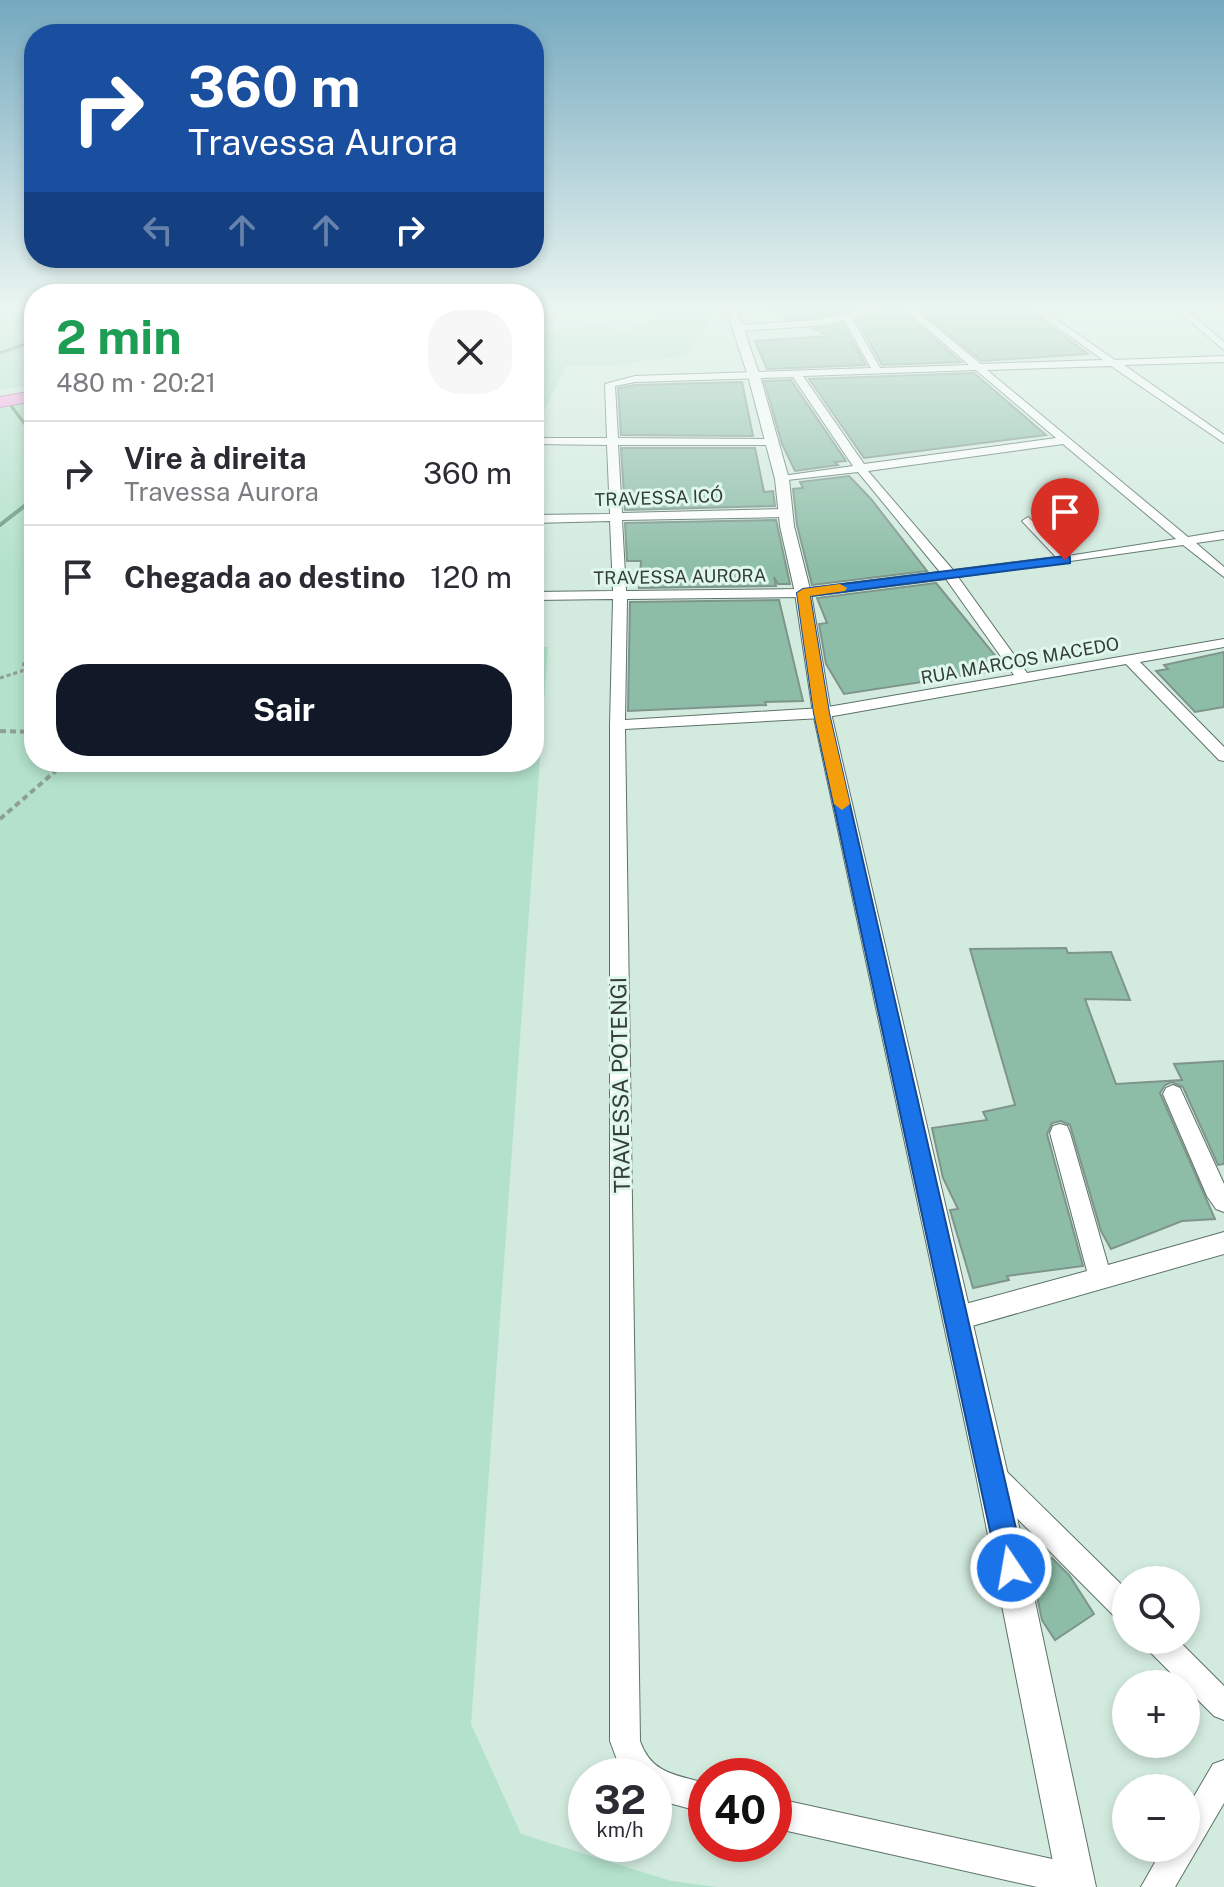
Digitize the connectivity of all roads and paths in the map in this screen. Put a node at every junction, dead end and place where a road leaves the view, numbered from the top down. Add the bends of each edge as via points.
1 (609, 394) edge
2 (759, 394) edge
3 (810, 394) edge
4 (1011, 394) edge
5 (1159, 394) edge
6 (24, 398) edge
7 (0, 402) edge
8 (1068, 440) junction
9 (1224, 440) edge
10 (544, 441) edge
11 (772, 442) junction
12 (611, 443) junction
13 (861, 469) junction
14 (782, 479) junction
15 (786, 513) junction
16 (617, 517) junction
17 (544, 519) edge
18 (1028, 521) dead end
19 (1224, 535) edge
20 (1186, 541) junction
21 (1065, 560) junction
22 (1224, 573) edge
23 (949, 574) junction
24 (803, 593) junction
25 (544, 596) edge
26 (620, 596) junction
27 (1224, 643) edge
28 (1130, 660) junction
29 (24, 663) edge
30 (0, 678) edge
31 (1023, 678) junction
32 (822, 713) junction
33 (617, 725) junction
34 (0, 731) edge
35 (24, 732) edge
36 (1224, 756) edge
37 (54, 772) edge
38 (0, 819) edge
39 (1173, 1094) dead end
40 (1060, 1133) dead end
41 (1224, 1202) edge
42 (1224, 1243) edge
43 (1100, 1278) junction
44 (958, 1318) junction
45 (992, 1475) junction
46 (1112, 1594) edge
47 (1172, 1654) edge
48 (1224, 1706) edge
49 (631, 1758) edge
50 (1224, 1775) edge
51 (1200, 1815) edge
52 (792, 1817) edge
53 (1172, 1862) edge
54 (1076, 1883) edge
55 (1157, 1887) edge

1 - 12 street, TRAVESSA POTENGI
2 - 11 street
3 - 13 street
4 - 8 street
5 - 9 street
6 - 7 highway
8 - 13 street
8 - 20 street
10 - 12 street
11 - 12 street
11 - 14 street
12 - 16 street, TRAVESSA POTENGI
13 - 14 street
13 - 23 street
14 - 15 street
15 - 16 street, TRAVESSA ICÓ
15 - 24 street
16 - 17 street, TRAVESSA ICÓ
16 - 26 street, TRAVESSA POTENGI
18 - 21 street
19 - 20 street, TRAVESSA AURORA
20 - 21 street, TRAVESSA AURORA
20 - 22 street
21 - 23 street, TRAVESSA AURORA
23 - 24 street, TRAVESSA AURORA
23 - 31 street
24 - 26 street, TRAVESSA AURORA
24 - 32 street
25 - 26 street, TRAVESSA AURORA
26 - 33 street, TRAVESSA POTENGI
27 - 28 street, RUA MARCOS MACEDO
28 - 31 street, RUA MARCOS MACEDO
28 - 36 street
29 - 30 path via 22,671
31 - 32 street, RUA MARCOS MACEDO
32 - 33 street, RUA MARCOS MACEDO
32 - 44 street
33 - 49 street, TRAVESSA POTENGI via 625,1741
34 - 35 path
37 - 38 path
39 - 41 street
40 - 43 street
42 - 43 street
43 - 44 street
44 - 45 street
45 - 46 street
45 - 54 street
47 - 48 street
50 - 51 street
52 - 54 street
53 - 55 street

